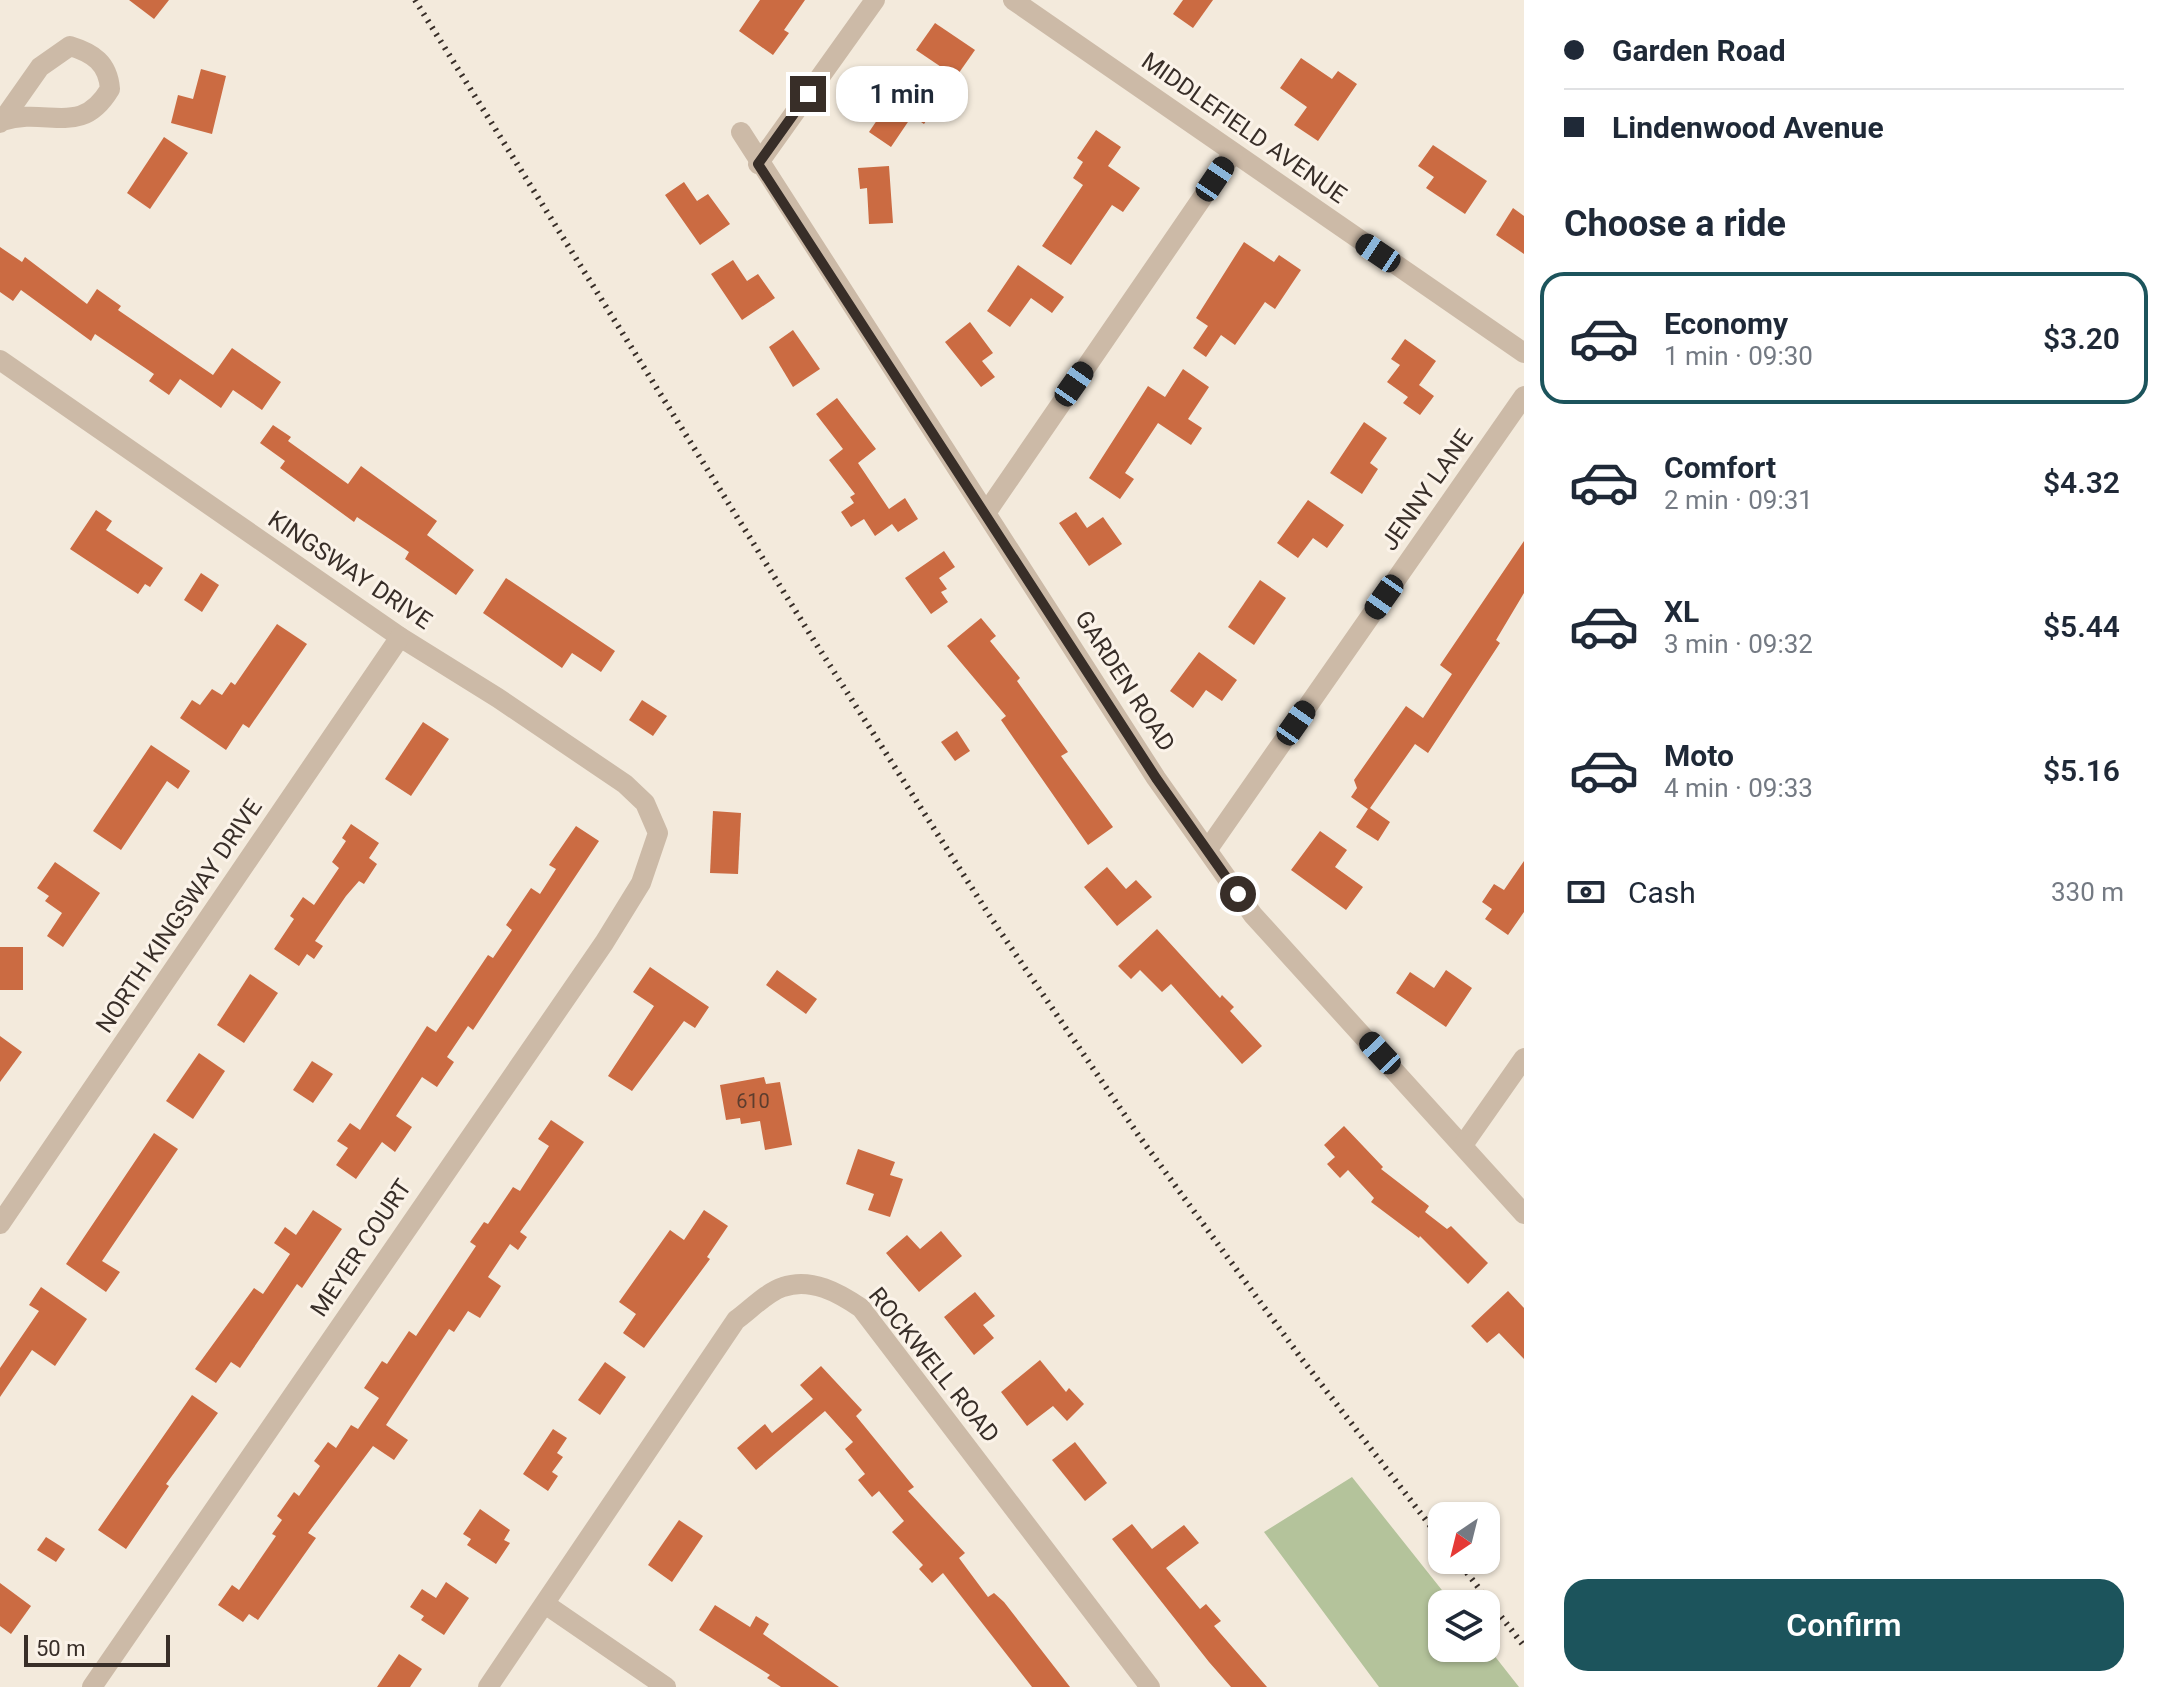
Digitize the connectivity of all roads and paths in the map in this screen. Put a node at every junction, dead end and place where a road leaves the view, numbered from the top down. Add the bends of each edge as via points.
1 (875, 0) edge
2 (1013, 0) edge
3 (1, 122) edge
4 (741, 132) dead end
5 (1233, 153) junction
6 (758, 164) junction
7 (1524, 353) edge
8 (0, 360) edge
9 (1524, 396) edge
10 (986, 513) junction
11 (400, 637) junction
12 (658, 833) joint
13 (1208, 849) junction
14 (1524, 1058) edge
15 (1463, 1145) junction
16 (1524, 1214) edge
17 (0, 1224) edge
18 (545, 1604) junction
19 (92, 1687) edge
20 (488, 1687) edge
21 (666, 1687) edge
22 (1150, 1687) edge

1 - 6 street
2 - 5 street, MIDDLEFIELD AVENUE
3 - 3 street via 23,114 84,117 110,89 103,64 70,46 40,67
4 - 6 street, GARDEN ROAD
5 - 7 street, MIDDLEFIELD AVENUE
5 - 10 street
6 - 10 street, GARDEN ROAD
8 - 11 street, KINGSWAY DRIVE
9 - 13 street, JENNY LANE
10 - 13 street, GARDEN ROAD via 1156,778
11 - 12 street, KINGSWAY DRIVE via 625,784 645,803
11 - 17 street, NORTH KINGSWAY DRIVE
12 - 19 street, MEYER COURT via 641,883 604,943
13 - 15 street, GARDEN ROAD via 1253,915
14 - 15 street
15 - 16 street, GARDEN ROAD
18 - 20 street, ROCKWELL ROAD
18 - 21 street
18 - 22 street, ROCKWELL ROAD via 736,1320 784,1286 821,1287 861,1308

